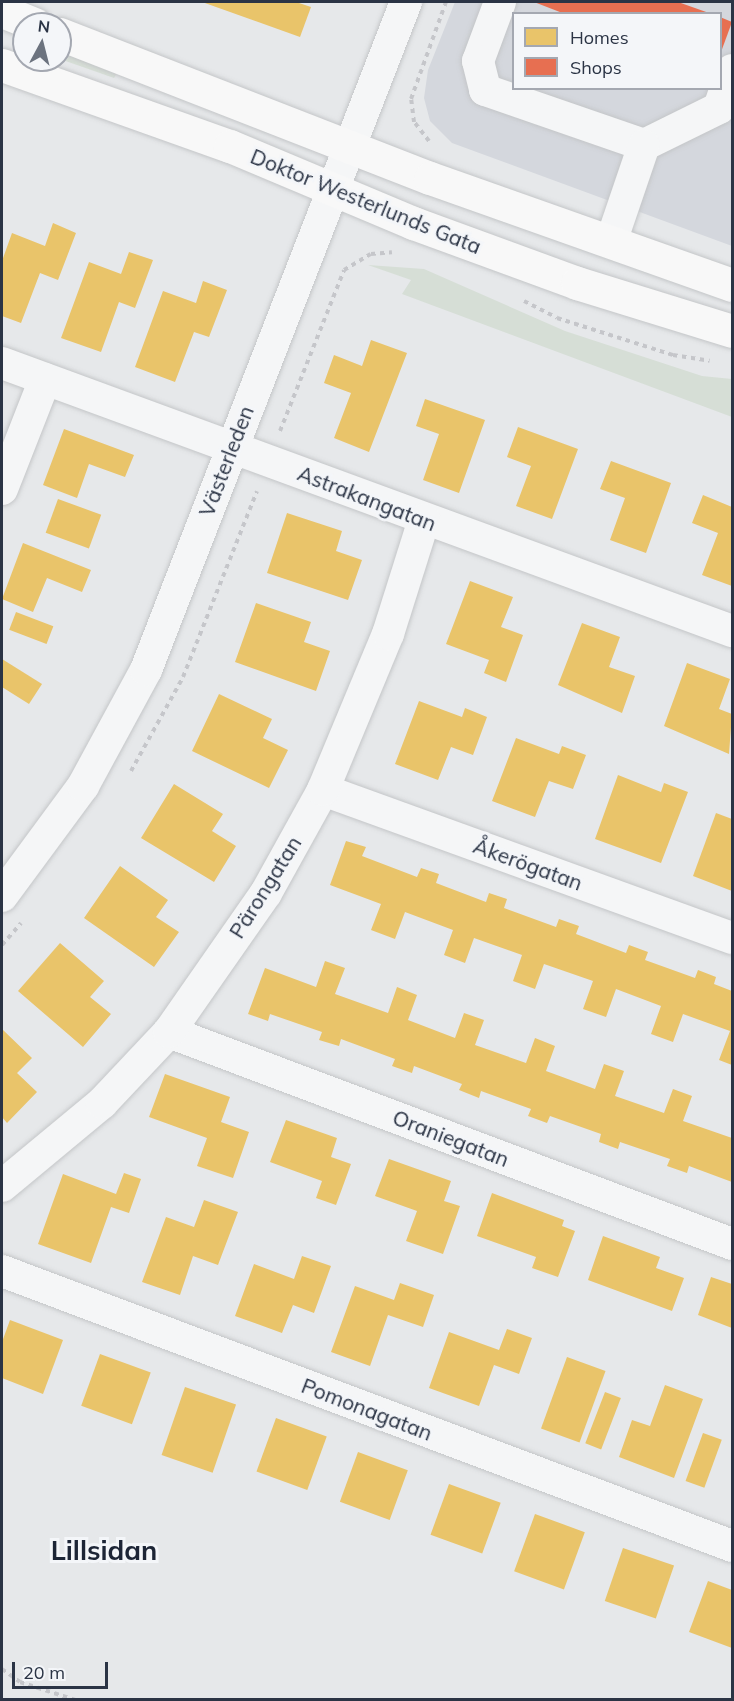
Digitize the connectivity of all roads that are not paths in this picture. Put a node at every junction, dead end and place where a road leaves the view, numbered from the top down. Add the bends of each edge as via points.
1 (406, 2) edge
2 (496, 3) edge
3 (72, 39) edge
4 (2, 65) edge
5 (732, 70) edge
6 (644, 145) junction
7 (351, 147) junction
8 (334, 190) junction
9 (610, 242) junction
10 (732, 285) edge
11 (732, 331) edge
12 (2, 363) edge
13 (45, 379) junction
14 (231, 448) junction
15 (2, 489) edge
16 (424, 520) junction
17 (732, 631) edge
18 (324, 790) junction
19 (2, 896) edge
20 (732, 938) edge
21 (170, 1032) junction
22 (2, 1186) edge
23 (732, 1244) edge
24 (2, 1271) edge
25 (732, 1546) edge

1 - 7 street, Västerleden
2 - 6 street via 478,62 485,90
3 - 7 main road, Doktor Westerlunds Gata
4 - 8 main road, Doktor Westerlunds Gata via 230,146
5 - 6 street via 719,108
6 - 9 street
7 - 8 street, Västerleden
7 - 9 main road, Doktor Westerlunds Gata
8 - 11 main road, Doktor Westerlunds Gata via 577,283
8 - 14 street, Västerleden
9 - 10 main road, Doktor Westerlunds Gata
12 - 13 street, Astrakangatan
13 - 14 street, Astrakangatan
13 - 15 street
14 - 16 street, Astrakangatan
14 - 19 street, Västerleden via 146,670 117,730 83,786
16 - 17 street, Astrakangatan
16 - 18 street, Pärongatan via 388,634
18 - 20 street, Åkerögatan
18 - 21 street, Pärongatan via 266,893
21 - 22 street, Pärongatan via 102,1103
21 - 23 street, Oraniegatan
24 - 25 street, Pomonagatan

